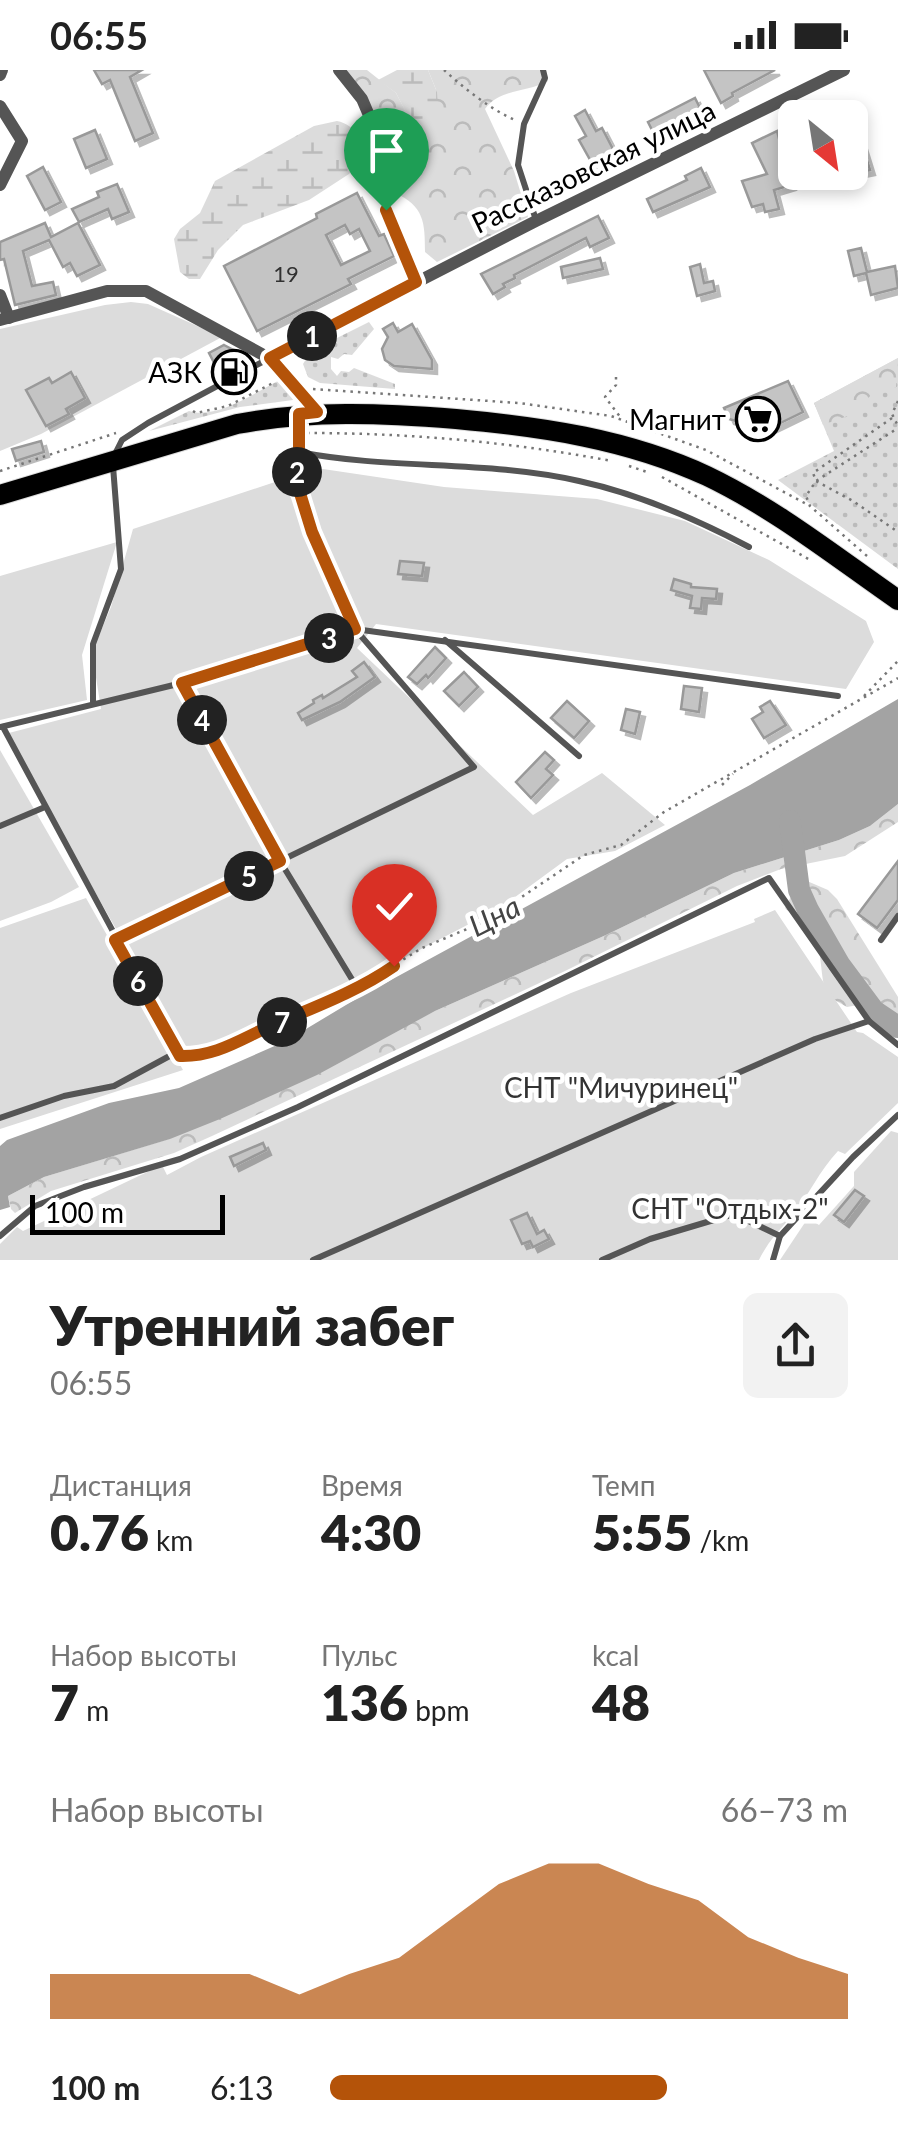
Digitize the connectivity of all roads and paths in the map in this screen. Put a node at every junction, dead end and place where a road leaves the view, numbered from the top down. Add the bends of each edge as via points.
1 (339, 70) edge
2 (444, 70) edge
3 (543, 70) edge
4 (844, 70) edge
5 (0, 106) edge
6 (524, 124) junction
7 (0, 186) edge
8 (536, 221) junction
9 (416, 282) junction
10 (0, 296) edge
11 (5, 319) edge
12 (270, 358) junction
13 (616, 378) dead end
14 (898, 401) edge
15 (308, 413) junction
16 (652, 413) dead end
17 (892, 418) junction
18 (622, 420) dead end
19 (898, 427) edge
20 (662, 433) dead end
21 (299, 452) junction
22 (113, 460) junction
23 (816, 481) junction
24 (0, 495) edge
25 (898, 532) edge
26 (750, 547) dead end
27 (867, 556) dead end
28 (898, 600) edge
29 (355, 629) junction
30 (444, 640) junction
31 (898, 661) edge
32 (898, 678) edge
33 (182, 683) junction
34 (838, 696) joint
35 (860, 700) junction
36 (92, 704) junction
37 (1, 727) edge
38 (579, 756) dead end
39 (733, 773) junction
40 (722, 785) dead end
41 (45, 806) junction
42 (0, 826) edge
43 (280, 861) junction
44 (898, 916) edge
45 (115, 940) junction
46 (881, 940) dead end
47 (353, 981) dead end
48 (869, 1021) junction
49 (898, 1045) edge
50 (179, 1054) junction
51 (898, 1116) edge
52 (0, 1118) edge
53 (0, 1236) edge
54 (780, 1236) junction
55 (313, 1260) edge
56 (602, 1260) edge
57 (772, 1260) edge

1 - 9 street via 372,120 386,210
2 - 6 path via 490,108
3 - 6 lane via 546,78
4 - 8 street, Рассказовская улица
5 - 7 street via 22,142
6 - 8 lane via 518,165
8 - 9 street, Рассказовская улица
9 - 12 street, Рассказовская улица
10 - 11 street
11 - 12 street via 107,291 146,290
12 - 15 street
12 - 22 lane via 122,440
13 - 18 path via 606,397
14 - 17 path
15 - 21 lane
15 - 22 main road via 237,424
15 - 28 main road via 500,423 625,444 741,494
16 - 20 path
17 - 19 path
17 - 23 path via 818,466
19 - 23 path
21 - 26 lane via 577,480 633,496
21 - 29 lane via 299,490
22 - 24 main road
22 - 36 lane via 122,569 93,644
23 - 25 path
23 - 27 path via 806,496 810,506
29 - 30 lane
29 - 33 lane
29 - 43 lane via 474,767
30 - 34 lane
30 - 38 lane
31 - 35 path
32 - 35 path
33 - 36 lane
33 - 43 lane
34 - 35 path
35 - 39 path
36 - 37 lane
37 - 41 lane
39 - 40 path
39 - 50 path via 621,845 584,855 486,921 314,1009 211,1054
41 - 42 lane
41 - 45 lane
43 - 45 lane
43 - 47 lane
44 - 46 lane
45 - 50 lane
48 - 49 lane
48 - 53 lane via 769,878 298,1107 180,1158 35,1206
48 - 55 lane
50 - 52 lane via 114,1086
51 - 54 lane
54 - 56 lane via 734,1214
54 - 57 lane

